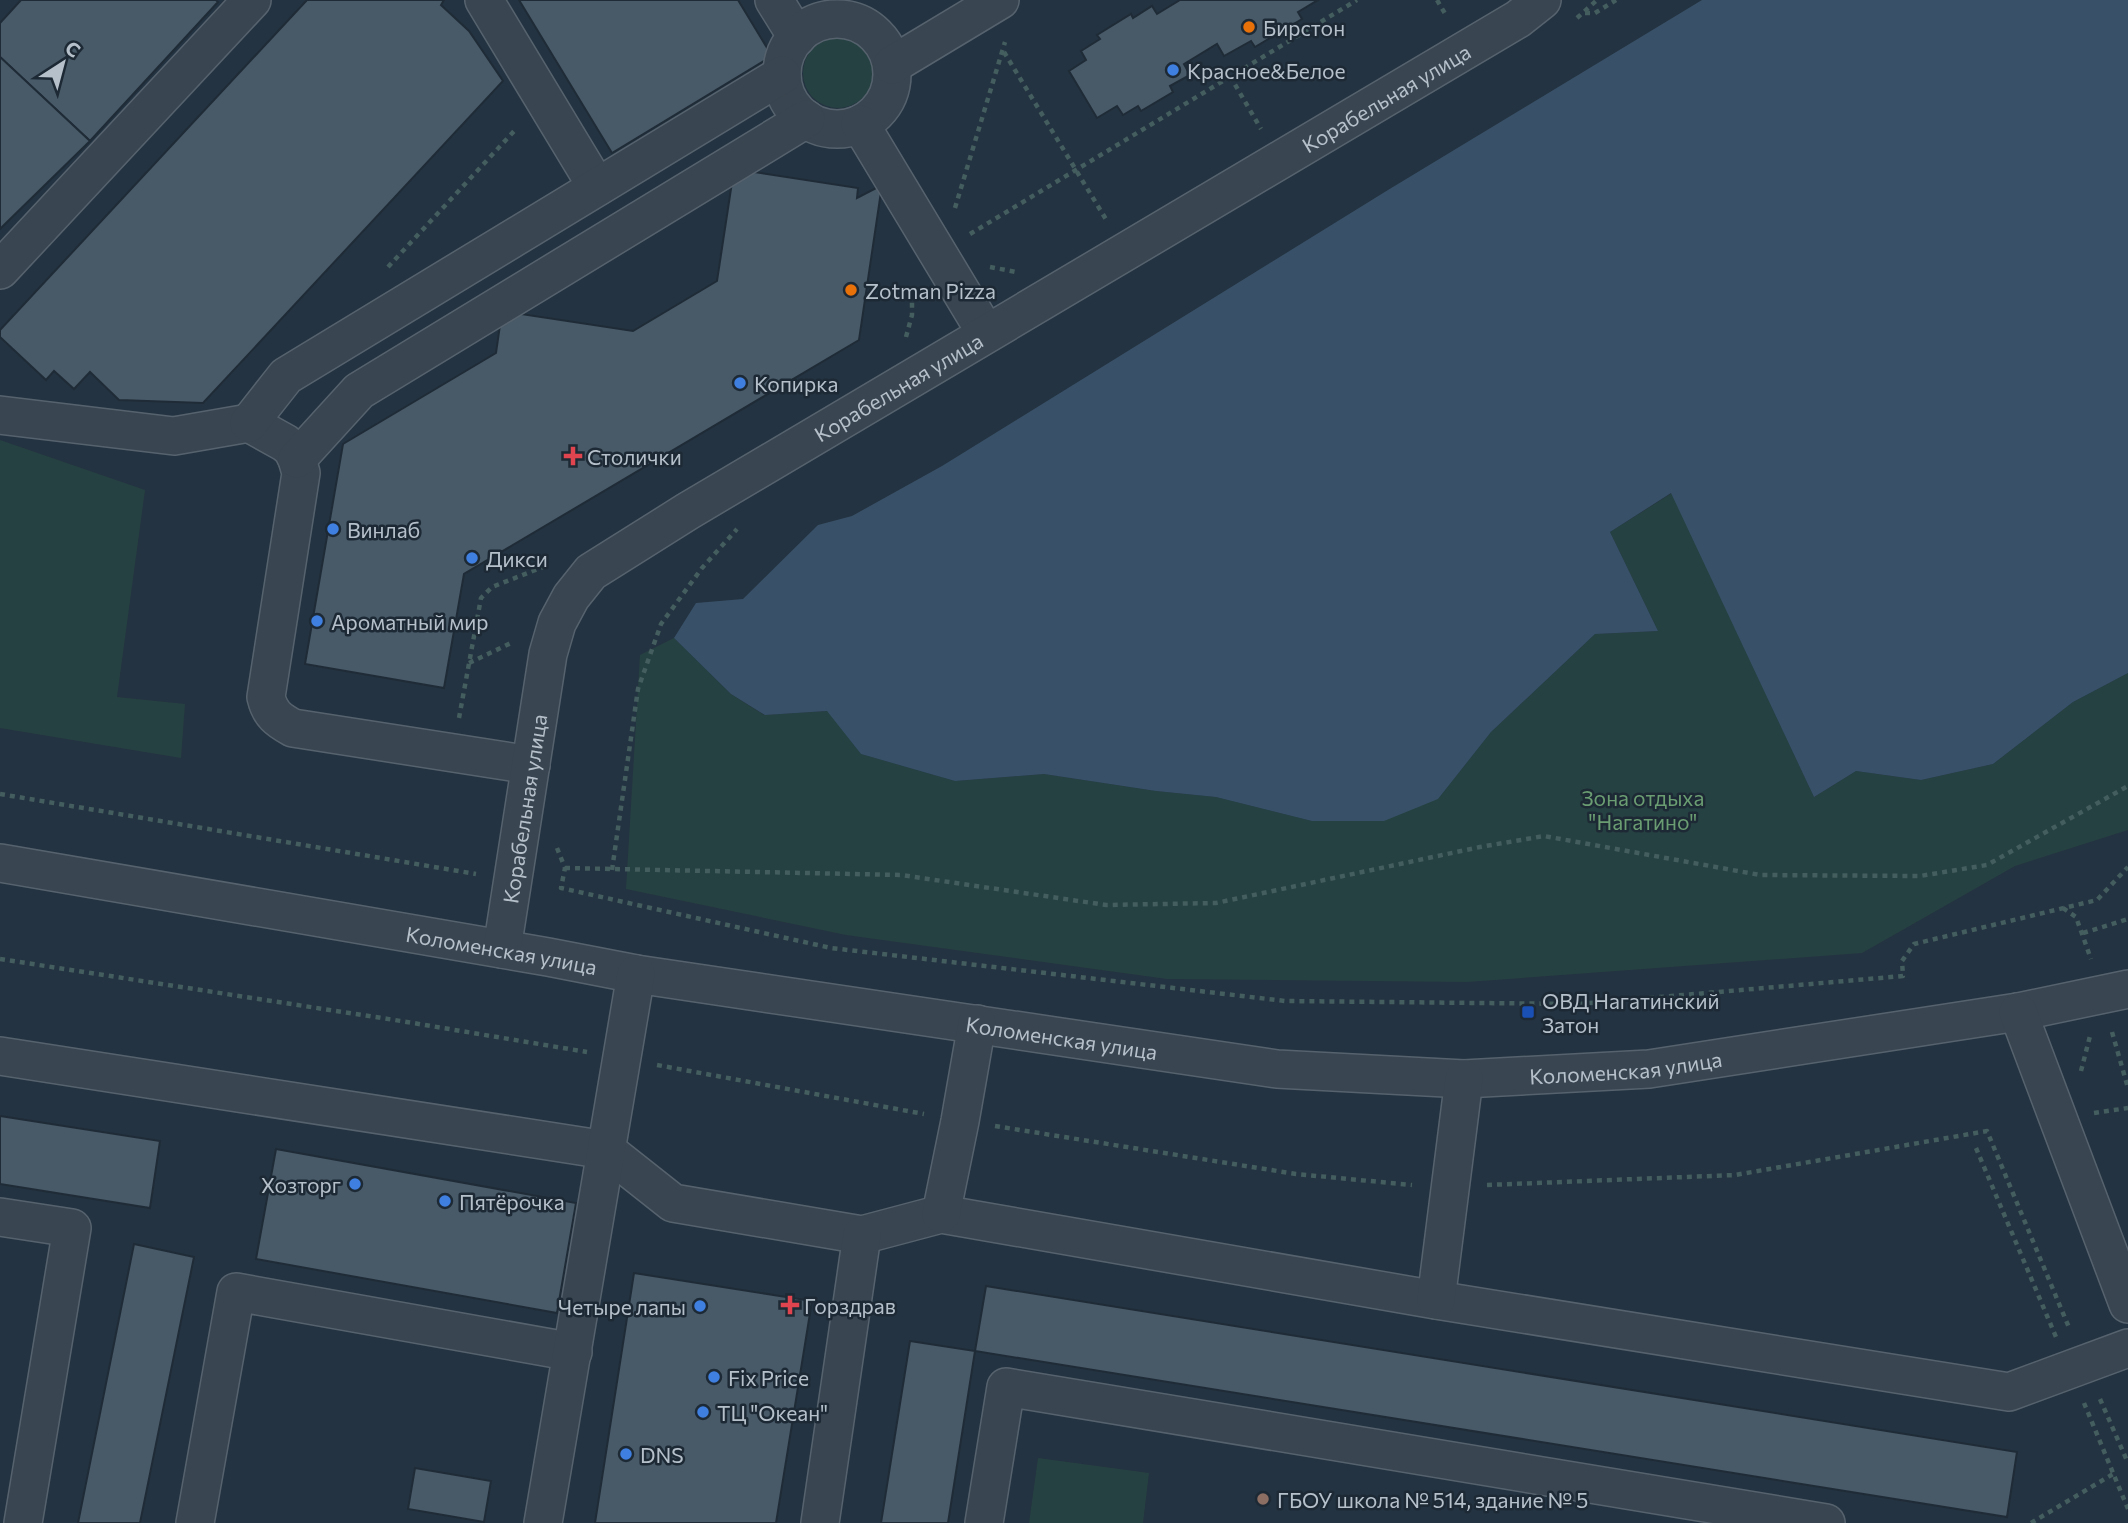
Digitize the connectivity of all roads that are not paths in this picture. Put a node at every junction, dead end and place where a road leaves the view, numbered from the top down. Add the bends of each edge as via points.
1 (251, 0) edge
2 (484, 0) edge
3 (774, 0) edge
4 (1000, 0) edge
5 (1542, 0) edge
6 (797, 37) junction
7 (892, 65) junction
8 (782, 75) junction
9 (806, 119) junction
10 (860, 124) junction
11 (597, 187) junction
12 (0, 270) edge
13 (986, 333) junction
14 (0, 415) edge
15 (249, 423) junction
16 (297, 459) junction
17 (531, 765) junction
18 (0, 863) edge
19 (502, 949) junction
20 (636, 974) junction
21 (2115, 992) edge
22 (2018, 1012) junction
23 (976, 1024) junction
24 (0, 1056) edge
25 (1464, 1079) junction
26 (606, 1150) junction
27 (941, 1214) junction
28 (0, 1217) edge
29 (862, 1235) junction
30 (1436, 1300) junction
31 (2128, 1304) edge
32 (2128, 1348) edge
33 (573, 1352) junction
34 (23, 1523) edge
35 (195, 1523) edge
36 (543, 1523) edge
37 (820, 1523) edge
38 (984, 1523) edge
39 (1826, 1523) edge

1 - 12 street
2 - 11 street
3 - 6 street
4 - 7 street
5 - 13 street, Корабельная улица via 1518,19
6 - 7 street via 827,20 861,24 876,34
6 - 8 street via 786,55
7 - 10 street via 887,98 874,116
8 - 9 street via 793,107
8 - 11 street
9 - 10 street via 832,128
9 - 16 street via 359,391
10 - 13 street
11 - 15 street via 286,376
13 - 17 street, Корабельная улица via 591,572 557,623
14 - 15 street via 174,436
15 - 16 street via 285,443
16 - 17 street via 301,473 266,697 276,719 293,728
17 - 19 street, Корабельная улица
18 - 19 street, Коломенская улица
19 - 20 street, Коломенская улица
20 - 23 street, Коломенская улица
20 - 26 street
21 - 22 street, Коломенская улица
22 - 25 street, Коломенская улица via 1649,1069
22 - 31 street
23 - 25 street, Коломенская улица via 1278,1069
23 - 27 street
24 - 26 street
25 - 30 street
26 - 29 street via 673,1203
26 - 33 street
27 - 29 street
27 - 30 street
28 - 34 street via 72,1228
29 - 37 street
30 - 32 street via 2009,1392
33 - 35 street via 236,1292
33 - 36 street
38 - 39 street via 1006,1387

